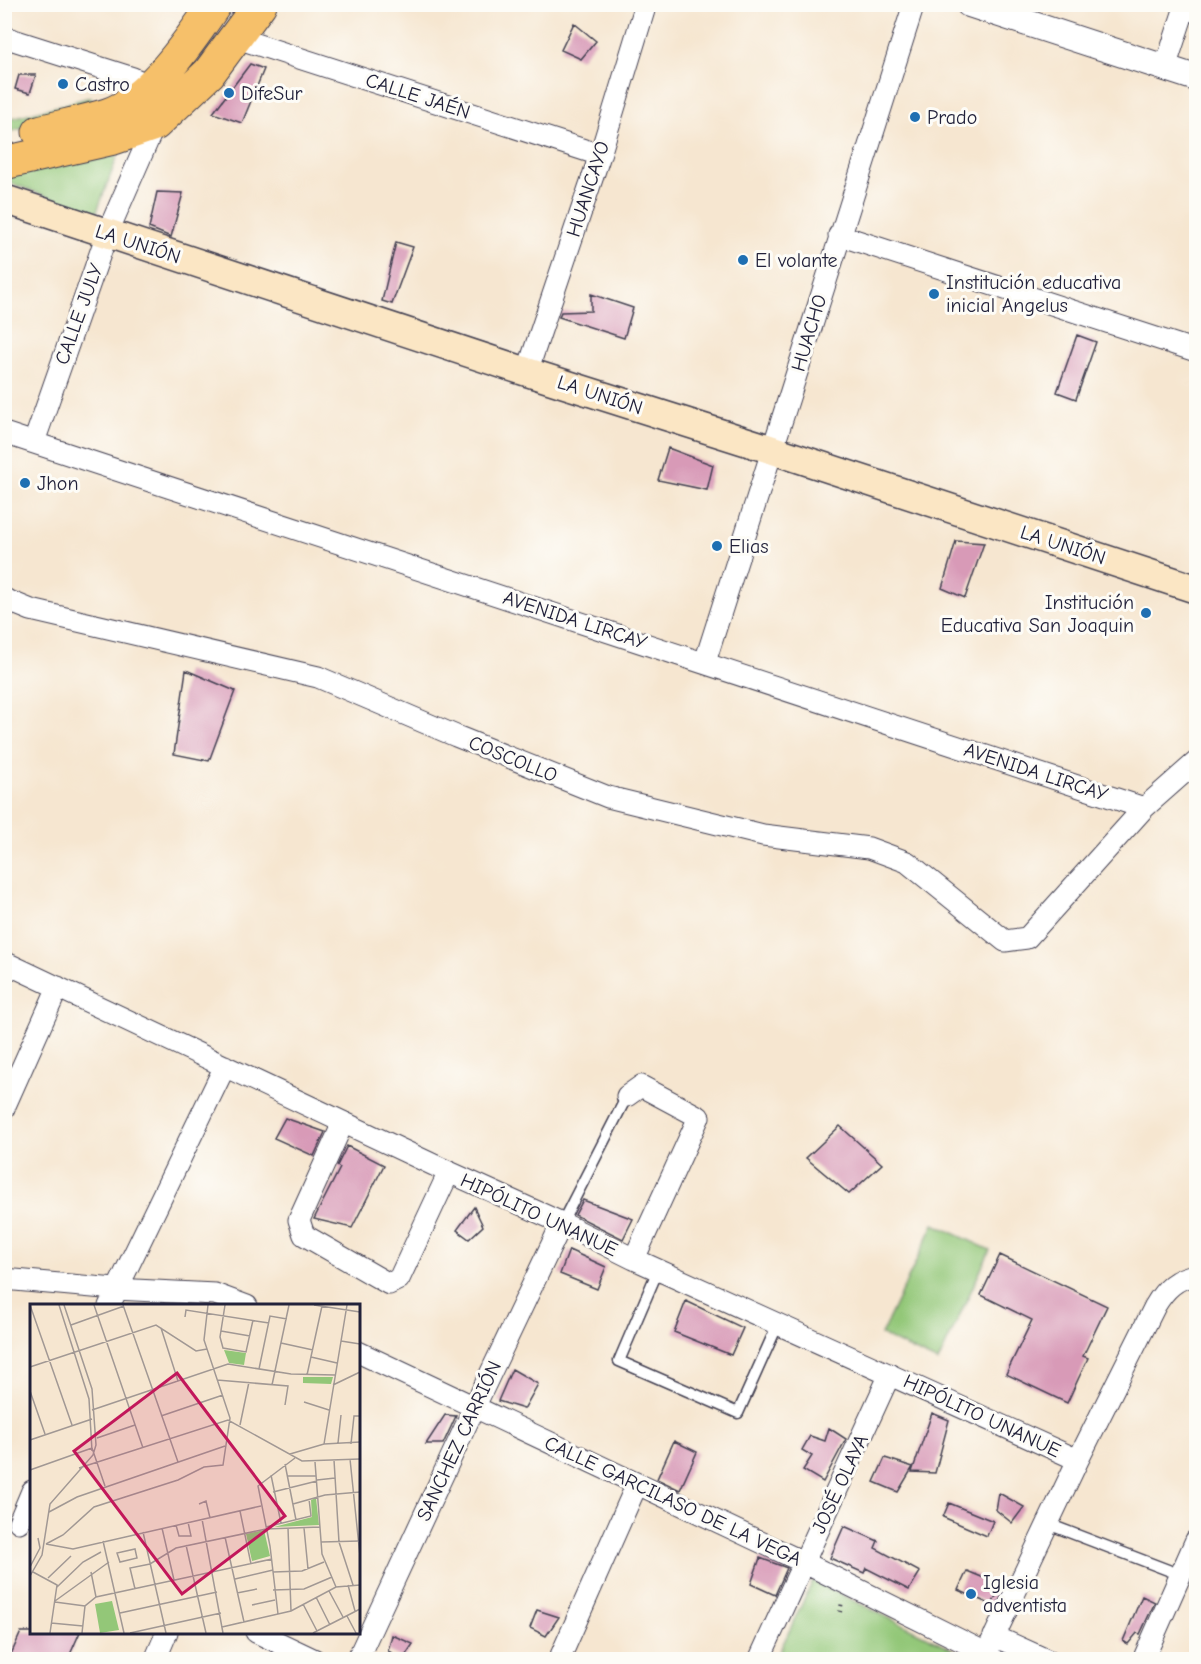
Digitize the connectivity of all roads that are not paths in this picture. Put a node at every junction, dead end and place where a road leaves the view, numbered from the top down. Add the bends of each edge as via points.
1 (215, 4) edge
2 (260, 4) edge
3 (646, 4) edge
4 (914, 4) edge
5 (969, 4) edge
6 (1186, 4) edge
7 (4, 37) edge
8 (237, 38) junction
9 (1165, 68) junction
10 (1197, 78) edge
11 (149, 85) junction
12 (155, 124) junction
13 (4, 141) edge
14 (600, 155) junction
15 (4, 163) edge
16 (4, 199) edge
17 (107, 234) junction
18 (839, 235) junction
19 (1197, 351) edge
20 (527, 372) junction
21 (4, 433) edge
22 (34, 442) junction
23 (773, 450) junction
24 (1197, 589) edge
25 (4, 598) edge
26 (705, 662) junction
27 (1197, 762) edge
28 (1144, 808) junction
29 (4, 962) edge
30 (58, 987) junction
31 (225, 1066) junction
32 (627, 1096) joint
33 (4, 1108) edge
34 (344, 1123) junction
35 (449, 1172) junction
36 (562, 1223) junction
37 (634, 1259) junction
38 (658, 1270) junction
39 (1197, 1275) edge
40 (4, 1279) edge
41 (112, 1297) edge
42 (244, 1304) edge
43 (778, 1324) junction
44 (360, 1353) edge
45 (890, 1374) junction
46 (474, 1408) junction
47 (1078, 1460) junction
48 (637, 1484) junction
49 (30, 1495) edge
50 (18, 1522) edge
51 (1048, 1524) junction
52 (1197, 1540) edge
53 (803, 1562) junction
54 (1181, 1575) junction
55 (166, 1634) edge
56 (260, 1634) edge
57 (989, 1652) edge
58 (155, 1659) edge
59 (315, 1659) edge
60 (357, 1659) edge
61 (559, 1659) edge
62 (759, 1659) edge
63 (1047, 1659) edge
64 (1143, 1659) edge

1 - 11 main road via 184,48
2 - 8 main road
3 - 14 street, HUANCAYO
4 - 18 street, HUACHO
5 - 9 street
6 - 9 street
7 - 11 street
8 - 12 main road via 198,85
8 - 14 street, CALLE JAÉN
9 - 10 street
11 - 12 street
11 - 13 main road via 133,102 108,115
12 - 15 main road via 114,138
12 - 17 street, CALLE JULY
14 - 20 street, HUANCAYO
16 - 17 main road, LA UNIÓN
17 - 20 main road, LA UNIÓN
17 - 22 street, CALLE JULY
18 - 19 street
18 - 23 street, HUACHO
20 - 23 main road, LA UNIÓN
21 - 22 street, AVENIDA LIRCAY
22 - 26 street, AVENIDA LIRCAY
23 - 24 main road, LA UNIÓN
23 - 26 street, HUACHO
25 - 28 street, COSCOLLO via 31,610 318,677 608,797 763,835 869,848 907,862 1005,941 1027,938
26 - 28 street, AVENIDA LIRCAY
27 - 28 street
29 - 30 street, HIPÓLITO UNANUE
30 - 31 street, HIPÓLITO UNANUE
30 - 33 street
31 - 34 street, HIPÓLITO UNANUE
31 - 41 street
32 - 36 lane
32 - 37 street via 641,1086 699,1117
34 - 35 street, HIPÓLITO UNANUE
34 - 35 street via 299,1220 304,1235 389,1284 399,1279
35 - 36 street, HIPÓLITO UNANUE
36 - 37 street, HIPÓLITO UNANUE
36 - 46 street, SANCHEZ CARRIÓN
37 - 38 street, HIPÓLITO UNANUE
38 - 43 street, HIPÓLITO UNANUE
38 - 43 lane via 619,1361 738,1413
39 - 47 street via 1164,1290
40 - 41 street
41 - 42 street via 215,1294
43 - 45 street, HIPÓLITO UNANUE
44 - 46 street, CALLE GARCILASO DE LA VEGA
45 - 47 street, HIPÓLITO UNANUE
45 - 53 street, JOSÉ OLAYA
46 - 48 street, CALLE GARCILASO DE LA VEGA
46 - 60 street, SANCHEZ CARRIÓN
47 - 51 street
48 - 53 street, CALLE GARCILASO DE LA VEGA
48 - 61 street
49 - 50 street
51 - 54 lane
51 - 57 street
52 - 54 street
53 - 57 street, CALLE GARCILASO DE LA VEGA
53 - 62 street, JOSÉ OLAYA
54 - 64 street
55 - 58 street
56 - 59 street
57 - 63 street, CALLE GARCILASO DE LA VEGA

